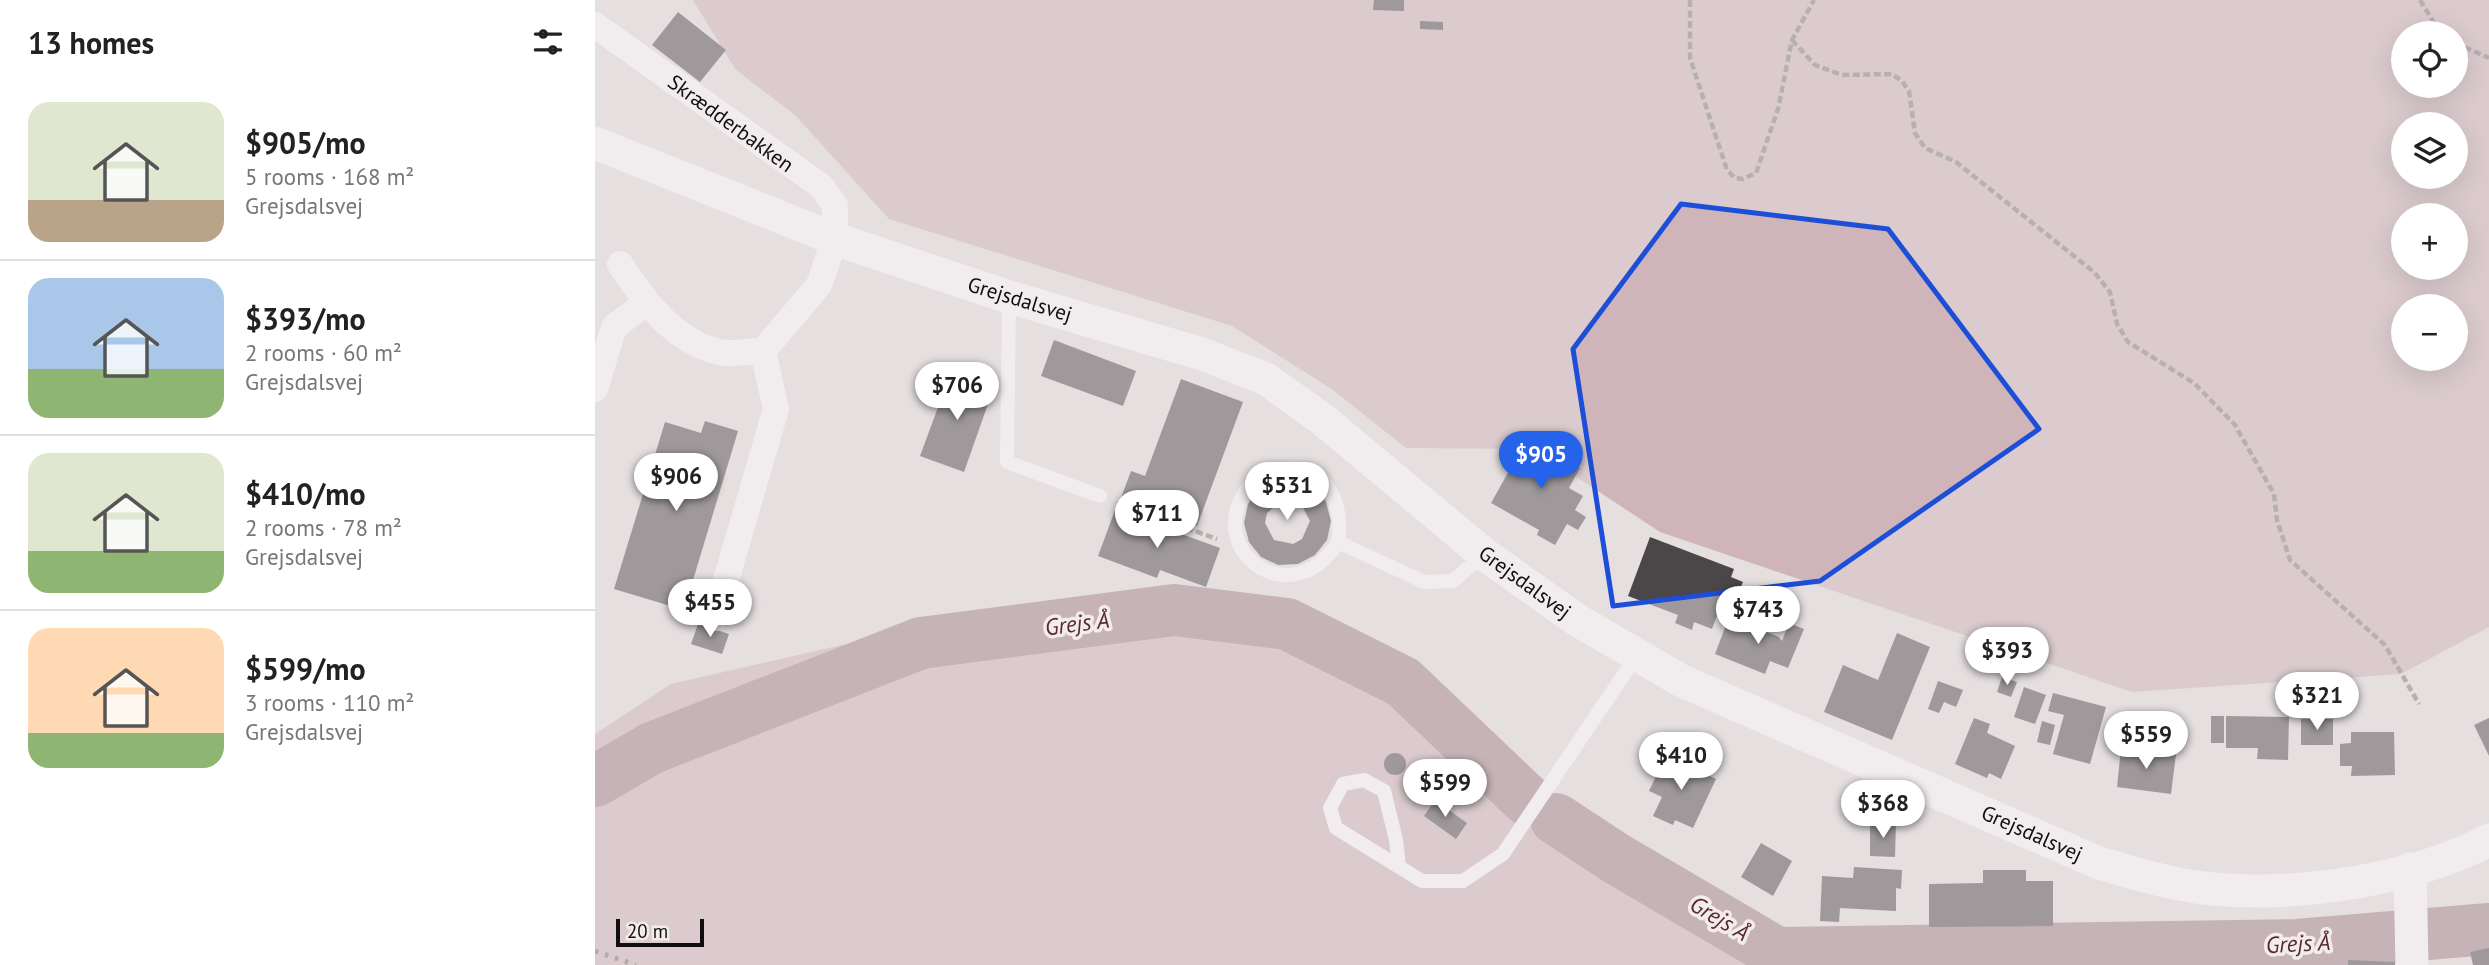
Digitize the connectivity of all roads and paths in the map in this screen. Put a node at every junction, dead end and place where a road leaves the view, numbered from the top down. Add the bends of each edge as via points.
1 (1690, 0) edge
2 (1814, 0) edge
3 (2420, 0) edge
4 (2433, 21) edge
5 (595, 25) edge
6 (1792, 40) junction
7 (2468, 49) edge
8 (2489, 58) edge
9 (595, 143) edge
10 (835, 239) junction
11 (620, 264) dead end
12 (1009, 297) junction
13 (646, 303) junction
14 (763, 351) junction
15 (595, 390) edge
16 (1100, 496) joint
17 (1338, 542) junction
18 (1239, 544) junction
19 (1484, 554) junction
20 (715, 618) dead end
21 (1637, 655) junction
22 (2419, 704) dead end
23 (2489, 841) edge
24 (1399, 866) junction
25 (2410, 869) junction
26 (2412, 961) edge

1 - 6 path via 1691,58 1721,155 1735,178 1756,173 1778,109
2 - 6 path
3 - 4 path
5 - 10 street, Skrædderbakken via 821,186 835,205
6 - 22 path via 1815,65 1842,75 1892,74 1902,80 1909,91 1915,134 1925,148 1956,162 2094,272 2110,292 2117,324 2128,342 2194,383 2235,425 2274,495 2290,560 2385,645
7 - 8 path
9 - 10 street, Grejsdalsvej
10 - 12 street, Grejsdalsvej
10 - 14 street via 819,285
11 - 13 street
12 - 16 lane via 1007,462
12 - 19 street, Grejsdalsvej via 1202,354 1266,379 1322,419
13 - 14 street via 681,337 721,352
13 - 15 street via 614,327
14 - 20 street via 776,409
16 - 18 path via 1208,537
17 - 18 lane via 1327,560 1310,572 1289,576 1269,573 1251,561
17 - 18 lane via 1342,522 1338,501 1308,472 1287,468 1267,473 1250,485 1238,503 1234,523
17 - 19 lane via 1424,582 1453,581
19 - 21 street, Grejsdalsvej via 1577,620
21 - 24 lane via 1503,854 1463,881 1422,881
21 - 25 street, Grejsdalsvej via 1682,681 2086,857 2154,878 2211,889 2264,891 2343,885
23 - 25 street, Grejsdalsvej
24 - 24 lane via 1336,828 1331,808 1343,784 1364,780 1384,790
25 - 26 street

